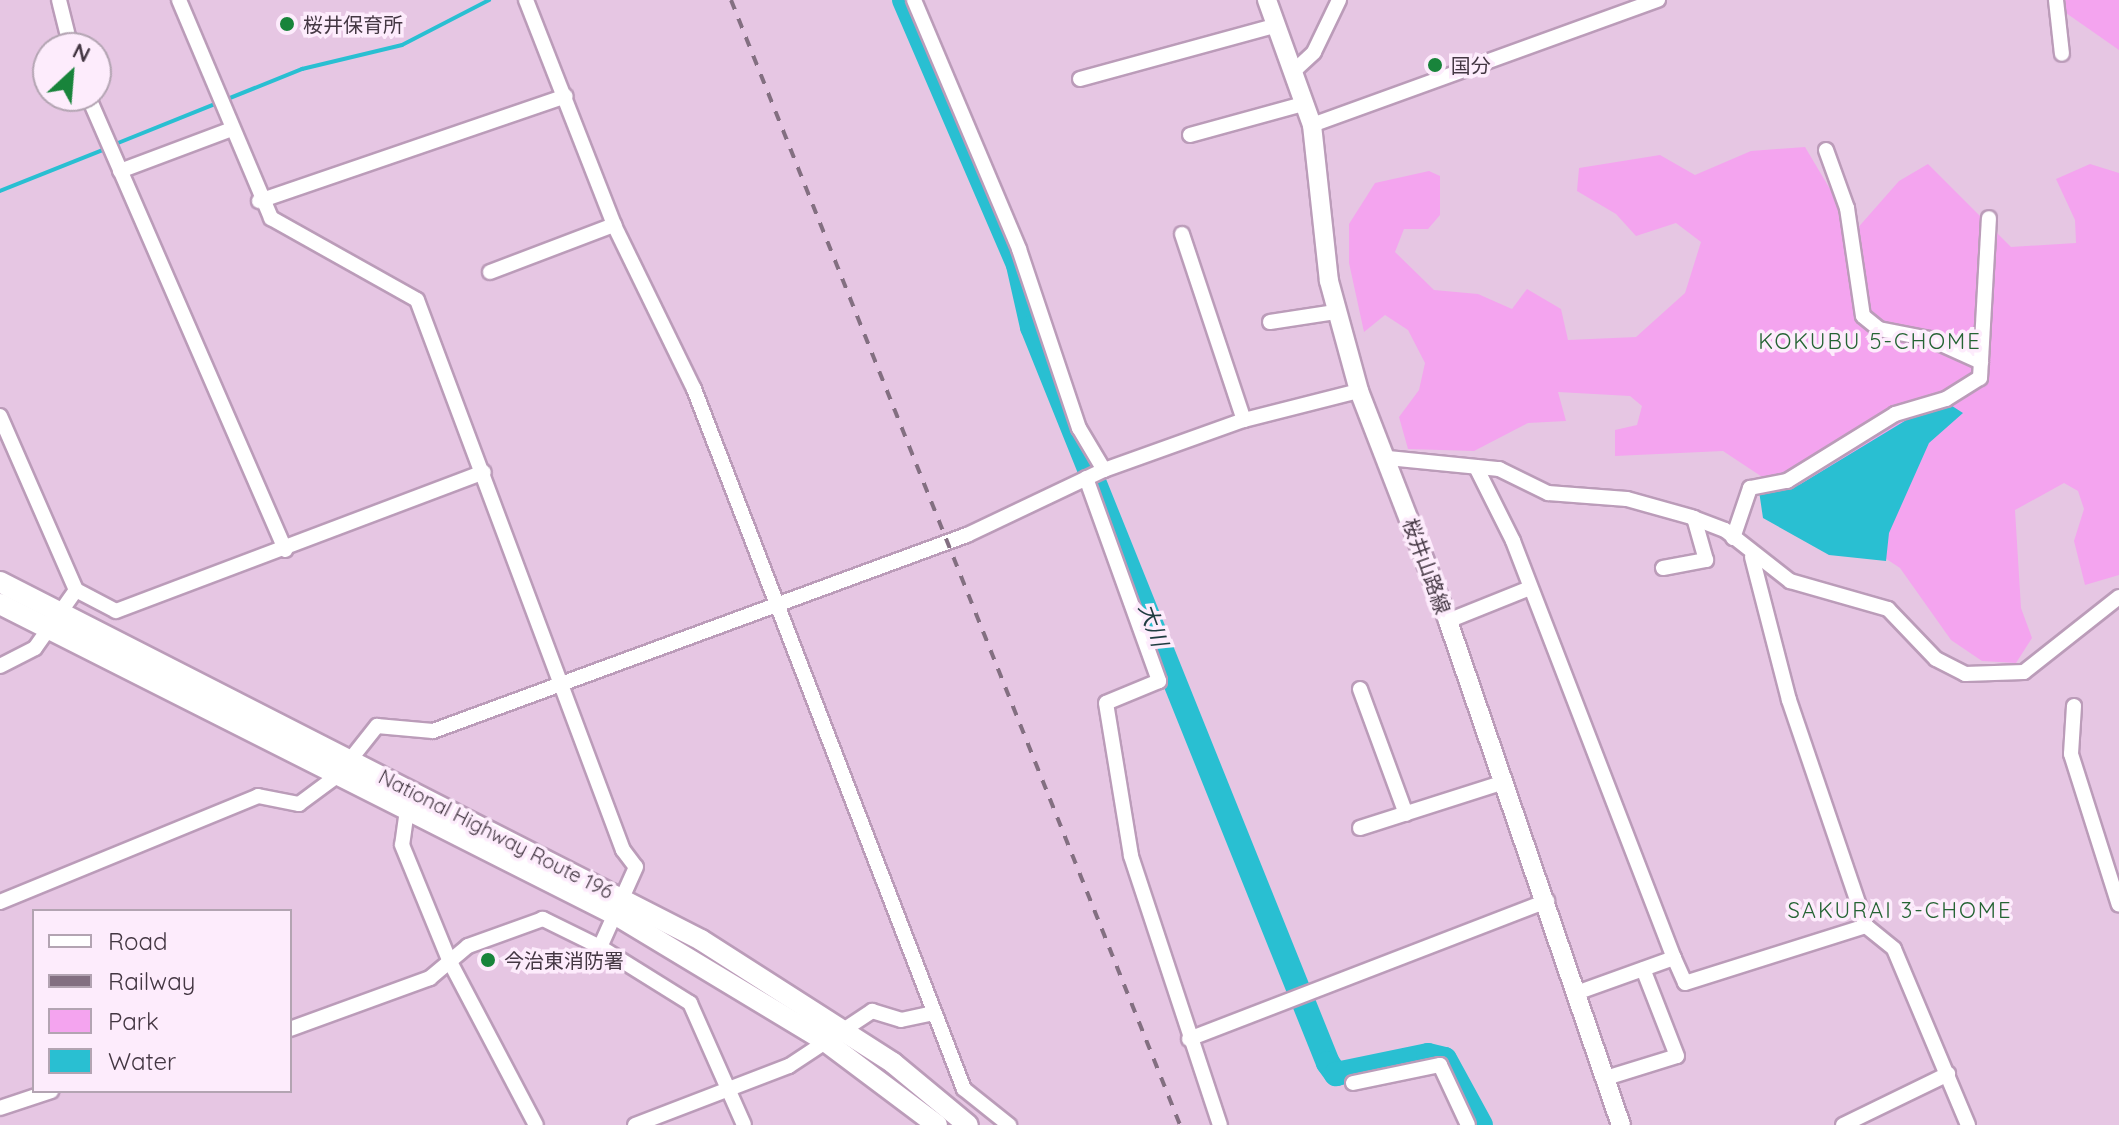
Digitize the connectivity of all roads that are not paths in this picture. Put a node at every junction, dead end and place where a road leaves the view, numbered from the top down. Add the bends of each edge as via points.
1 (59, 0) edge
2 (179, 0) edge
3 (526, 0) edge
4 (914, 0) edge
5 (1267, 0) edge
6 (1339, 0) edge
7 (1658, 0) edge
8 (2056, 0) edge
9 (1277, 25) junction
10 (67, 32) edge
11 (2062, 54) dead end
12 (1295, 70) junction
13 (1080, 79) dead end
14 (566, 96) junction
15 (1306, 103) junction
16 (95, 112) edge
17 (1312, 125) junction
18 (229, 130) junction
19 (1190, 135) dead end
20 (1826, 150) dead end
21 (120, 171) junction
22 (259, 201) junction
23 (1989, 218) dead end
24 (614, 225) junction
25 (1182, 234) dead end
26 (490, 272) dead end
27 (1335, 312) junction
28 (1270, 322) dead end
29 (1981, 362) junction
30 (1359, 391) junction
31 (0, 416) edge
32 (1244, 420) junction
33 (1388, 458) junction
34 (1476, 467) junction
35 (1104, 470) junction
36 (484, 472) junction
37 (1086, 478) junction
38 (1694, 518) junction
39 (1733, 538) junction
40 (285, 550) junction
41 (1752, 557) junction
42 (1663, 568) dead end
43 (0, 582) edge
44 (1530, 588) junction
45 (76, 590) junction
46 (2119, 597) edge
47 (778, 603) junction
48 (0, 604) edge
49 (55, 620) junction
50 (1448, 621) junction
51 (0, 666) edge
52 (561, 683) junction
53 (1360, 689) dead end
54 (2074, 706) dead end
55 (344, 767) junction
56 (1504, 782) junction
57 (407, 810) junction
58 (1406, 814) junction
59 (1360, 828) dead end
60 (2115, 874) edge
61 (1547, 901) junction
62 (0, 902) edge
63 (2119, 905) edge
64 (620, 907) junction
65 (1866, 926) junction
66 (600, 947) junction
67 (1674, 958) junction
68 (450, 962) junction
69 (1643, 969) junction
70 (1579, 992) junction
71 (934, 1013) junction
72 (292, 1028) edge
73 (833, 1034) junction
74 (1189, 1039) junction
75 (1948, 1074) junction
76 (1606, 1078) junction
77 (1353, 1083) dead end
78 (729, 1090) junction
79 (45, 1093) edge
80 (0, 1108) edge
81 (536, 1125) edge
82 (635, 1125) edge
83 (744, 1125) edge
84 (937, 1125) edge
85 (968, 1125) edge
86 (1009, 1125) edge
87 (1220, 1125) edge
88 (1468, 1125) edge
89 (1621, 1125) edge
90 (1843, 1125) edge
91 (1968, 1125) edge

1 - 10 street
2 - 18 street
3 - 14 street
4 - 35 street via 1019,249 1079,428
5 - 9 main road, 桜井山路線
6 - 12 street via 1314,52
7 - 17 street
8 - 11 street
9 - 12 main road, 桜井山路線
9 - 13 street
12 - 15 main road, 桜井山路線
14 - 22 street
14 - 24 street
15 - 17 main road, 桜井山路線
15 - 19 street
16 - 21 street
17 - 27 main road, 桜井山路線
18 - 21 street
18 - 22 street
20 - 29 street via 1847,208 1863,316 1879,329 1930,339
21 - 40 street
22 - 36 street via 271,218 417,300
23 - 29 street
24 - 26 street
24 - 47 street via 694,389
25 - 32 street
27 - 28 street
27 - 30 main road, 桜井山路線
29 - 39 street via 1980,378 1946,399 1895,414 1787,481 1750,488
30 - 32 street
30 - 33 main road, 桜井山路線
31 - 45 street
32 - 35 street
33 - 34 street
33 - 50 main road, 桜井山路線
34 - 38 street via 1499,469 1548,493 1627,499
34 - 44 street
35 - 37 street
36 - 40 street
36 - 52 street
37 - 47 street via 967,535
37 - 74 street via 1159,681 1106,703 1131,856
38 - 39 street
38 - 42 street via 1706,560
39 - 41 street
40 - 45 street via 116,611
41 - 46 street via 1812,589 1878,604 1936,659 1994,678 2024,672
41 - 65 street via 1789,700
43 - 49 highway, National Highway Route 196
44 - 50 street
44 - 67 street
45 - 49 street
47 - 52 street
47 - 71 street
48 - 49 highway, National Highway Route 196
49 - 51 street via 35,648
49 - 55 highway, National Highway Route 196
50 - 56 main road, 桜井山路線
52 - 55 street via 433,731 377,726
52 - 64 street via 623,850 636,867 626,877
53 - 58 street
54 - 60 street via 2071,754
55 - 57 highway, National Highway Route 196
55 - 62 street via 299,804 258,796
55 - 64 highway, National Highway Route 196
56 - 58 street
56 - 61 main road, 桜井山路線
57 - 64 highway, National Highway Route 196
57 - 68 street via 402,845
58 - 59 street
60 - 63 street
61 - 70 main road, 桜井山路線
61 - 74 street
64 - 66 street
64 - 73 highway, National Highway Route 196
65 - 67 street via 1685,983
65 - 75 street via 1894,949
66 - 68 street via 543,919 468,946
66 - 78 street via 690,1003
67 - 69 street
68 - 72 street via 430,978
68 - 81 street
69 - 70 street
69 - 76 street via 1677,1056
70 - 76 main road, 桜井山路線
71 - 73 street via 901,1020 872,1011
71 - 86 street via 964,1089
73 - 78 street
73 - 84 highway, National Highway Route 196
73 - 85 highway, National Highway Route 196
74 - 87 street
75 - 90 street
75 - 91 street
76 - 89 main road, 桜井山路線
77 - 88 street via 1440,1065
78 - 82 street
78 - 83 street
79 - 80 street

